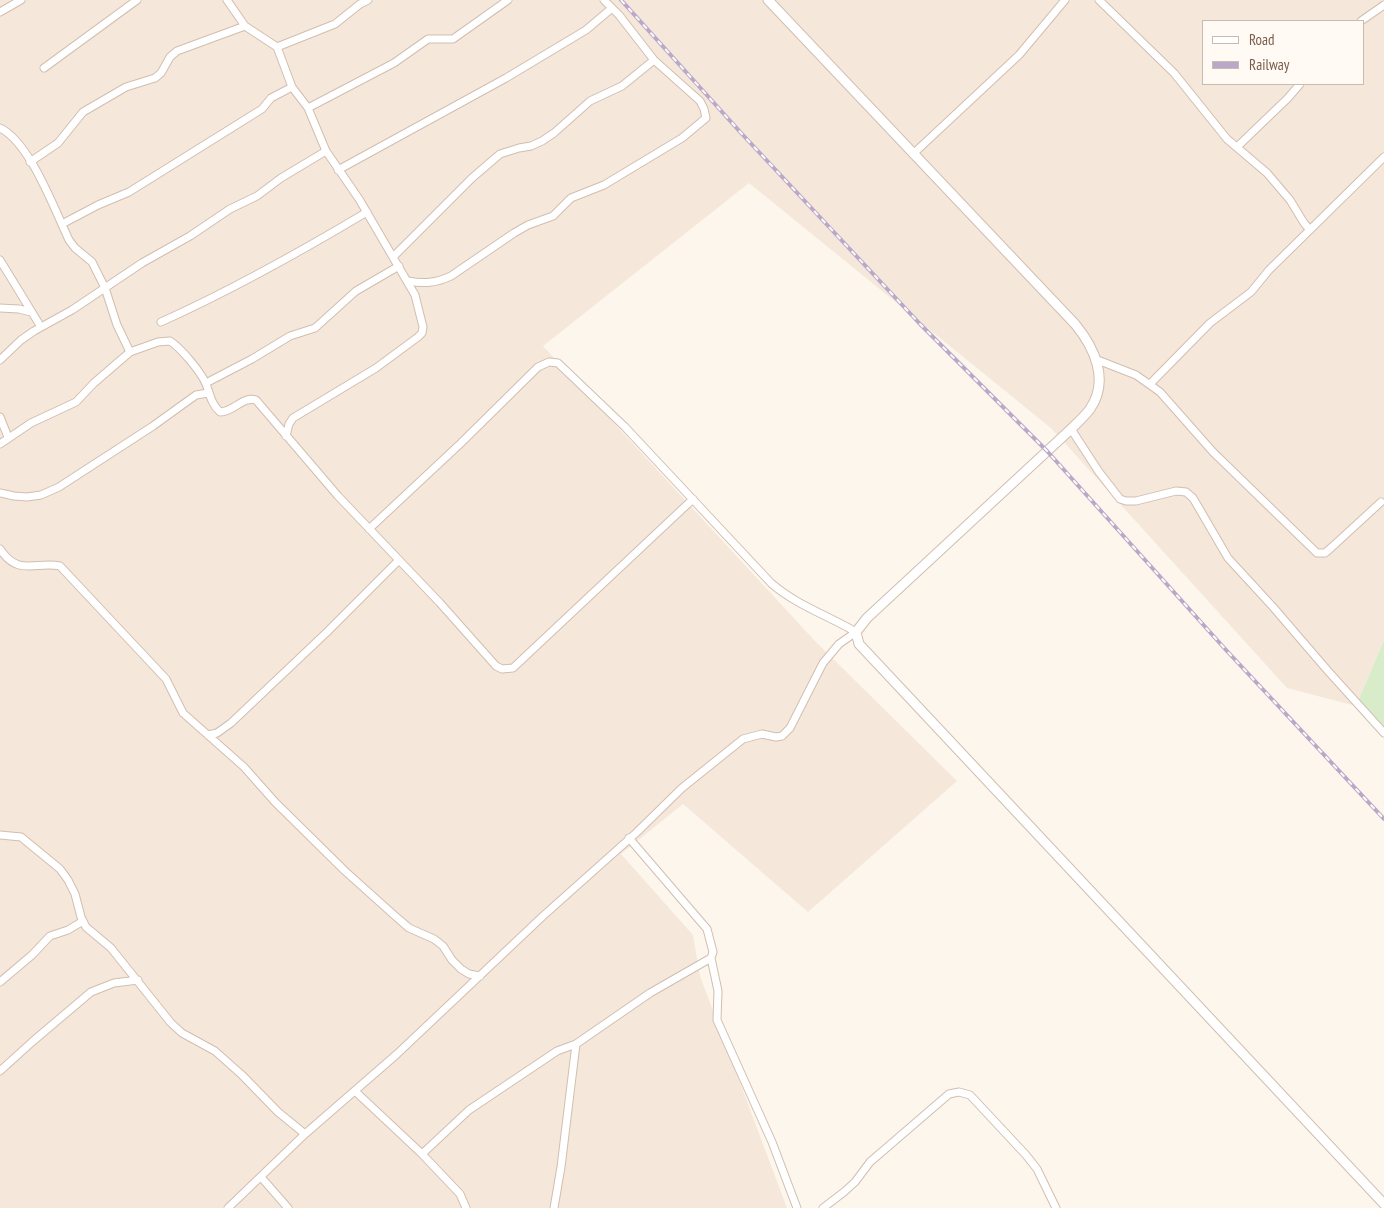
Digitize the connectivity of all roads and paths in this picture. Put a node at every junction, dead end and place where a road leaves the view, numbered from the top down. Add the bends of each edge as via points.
1 (21, 0) edge
2 (137, 0) edge
3 (227, 0) edge
4 (368, 0) edge
5 (508, 0) edge
6 (604, 0) edge
7 (768, 0) edge
8 (1065, 0) edge
9 (1100, 0) edge
10 (1384, 5) edge
11 (612, 8) junction
12 (0, 12) edge
13 (1362, 20) edge
14 (245, 26) junction
15 (277, 47) junction
16 (654, 60) junction
17 (44, 68) dead end
18 (1299, 85) edge
19 (292, 87) junction
20 (308, 108) junction
21 (0, 128) edge
22 (1237, 146) junction
23 (326, 151) junction
24 (913, 154) junction
25 (1384, 158) edge
26 (30, 162) junction
27 (338, 170) junction
28 (367, 212) junction
29 (62, 224) junction
30 (1310, 230) junction
31 (394, 256) junction
32 (0, 260) edge
33 (399, 266) junction
34 (408, 281) junction
35 (105, 288) junction
36 (0, 308) edge
37 (31, 312) junction
38 (161, 322) dead end
39 (41, 327) junction
40 (130, 352) junction
41 (1096, 359) junction
42 (0, 360) edge
43 (206, 383) junction
44 (1150, 384) junction
45 (208, 393) junction
46 (0, 416) edge
47 (1072, 429) junction
48 (286, 436) junction
49 (8, 437) junction
50 (0, 444) edge
51 (0, 493) edge
52 (693, 499) junction
53 (1381, 502) dead end
54 (369, 529) junction
55 (0, 549) edge
56 (399, 560) junction
57 (856, 632) junction
58 (1384, 733) edge
59 (208, 736) junction
60 (0, 835) edge
61 (629, 838) junction
62 (84, 921) junction
63 (711, 958) junction
64 (480, 976) junction
65 (138, 980) junction
66 (0, 982) edge
67 (576, 1044) junction
68 (0, 1071) edge
69 (356, 1092) junction
70 (305, 1134) junction
71 (422, 1154) junction
72 (261, 1178) junction
73 (1384, 1204) edge
74 (228, 1208) edge
75 (288, 1208) edge
76 (466, 1208) edge
77 (554, 1208) edge
78 (797, 1208) edge
79 (823, 1208) edge
80 (1056, 1208) edge

1 - 12 street
2 - 17 street
3 - 14 street
4 - 15 street via 335,24
5 - 20 street via 453,39 428,39 394,63
6 - 11 street
7 - 24 street
8 - 24 street via 1018,55
9 - 22 street via 1174,73 1227,139
10 - 13 street
11 - 16 street
11 - 27 street via 586,30 506,78
14 - 15 street
14 - 26 street via 170,56 156,78 126,87 83,112 58,143
15 - 19 street
16 - 31 street via 622,86 590,101 542,142 500,154
16 - 34 street via 700,101 706,114 700,124 620,176 571,198 553,216 514,233 451,276 421,283
18 - 22 street
19 - 20 street
19 - 29 street via 129,192
20 - 23 street
21 - 26 street via 12,136
22 - 30 street via 1267,173
23 - 27 street
23 - 35 street
24 - 41 street via 1075,324
25 - 30 street
26 - 29 street
27 - 28 street
28 - 31 street
28 - 38 street via 279,264
29 - 35 street via 76,248 92,262
30 - 44 street via 1250,292 1210,323
31 - 33 street
32 - 37 street
33 - 34 street
33 - 43 street via 356,291 315,328 290,336
34 - 48 street via 415,295 422,333 376,368 293,418
35 - 39 street
35 - 40 street via 116,325
36 - 37 street
37 - 39 street
39 - 42 street
40 - 43 street via 170,341
40 - 49 street via 76,402
41 - 44 street via 1136,374
41 - 47 street via 1097,395 1090,409
43 - 45 street
44 - 53 street via 1213,452 1317,553 1332,547
45 - 48 street via 220,412 246,399 256,400
45 - 51 street via 196,395 153,426 41,495 27,497
46 - 49 street
47 - 57 street via 876,609
47 - 58 street via 1120,499 1136,501 1176,492 1186,492 1193,498 1228,558
48 - 54 street
49 - 50 street
52 - 54 street via 618,420 558,363 549,362 538,367
52 - 56 street via 509,669 496,666
52 - 57 street via 782,593
54 - 56 street
55 - 59 street via 13,562 26,567 60,566 166,678 183,713
56 - 59 street via 231,723
57 - 61 street via 839,644 823,663 786,734 776,737 762,734 743,739 682,788
57 - 73 street via 859,644 867,654
59 - 64 street via 394,915 409,928 443,946 461,969
60 - 62 street via 21,837 60,869 76,894
61 - 63 street via 707,929 713,952
61 - 64 street
62 - 65 street
62 - 66 street via 50,936
63 - 67 street via 650,993
63 - 78 street via 718,991 717,1020 772,1142
64 - 69 street
65 - 68 street via 114,983 91,992
65 - 70 street via 182,1034 215,1051
67 - 71 street via 558,1051 469,1110
67 - 77 street
69 - 70 street
69 - 71 street
70 - 72 street
71 - 76 street via 460,1194
72 - 74 street
72 - 75 street
79 - 80 street via 844,1192 870,1162 949,1094 959,1092 970,1095 1026,1155 1037,1169

